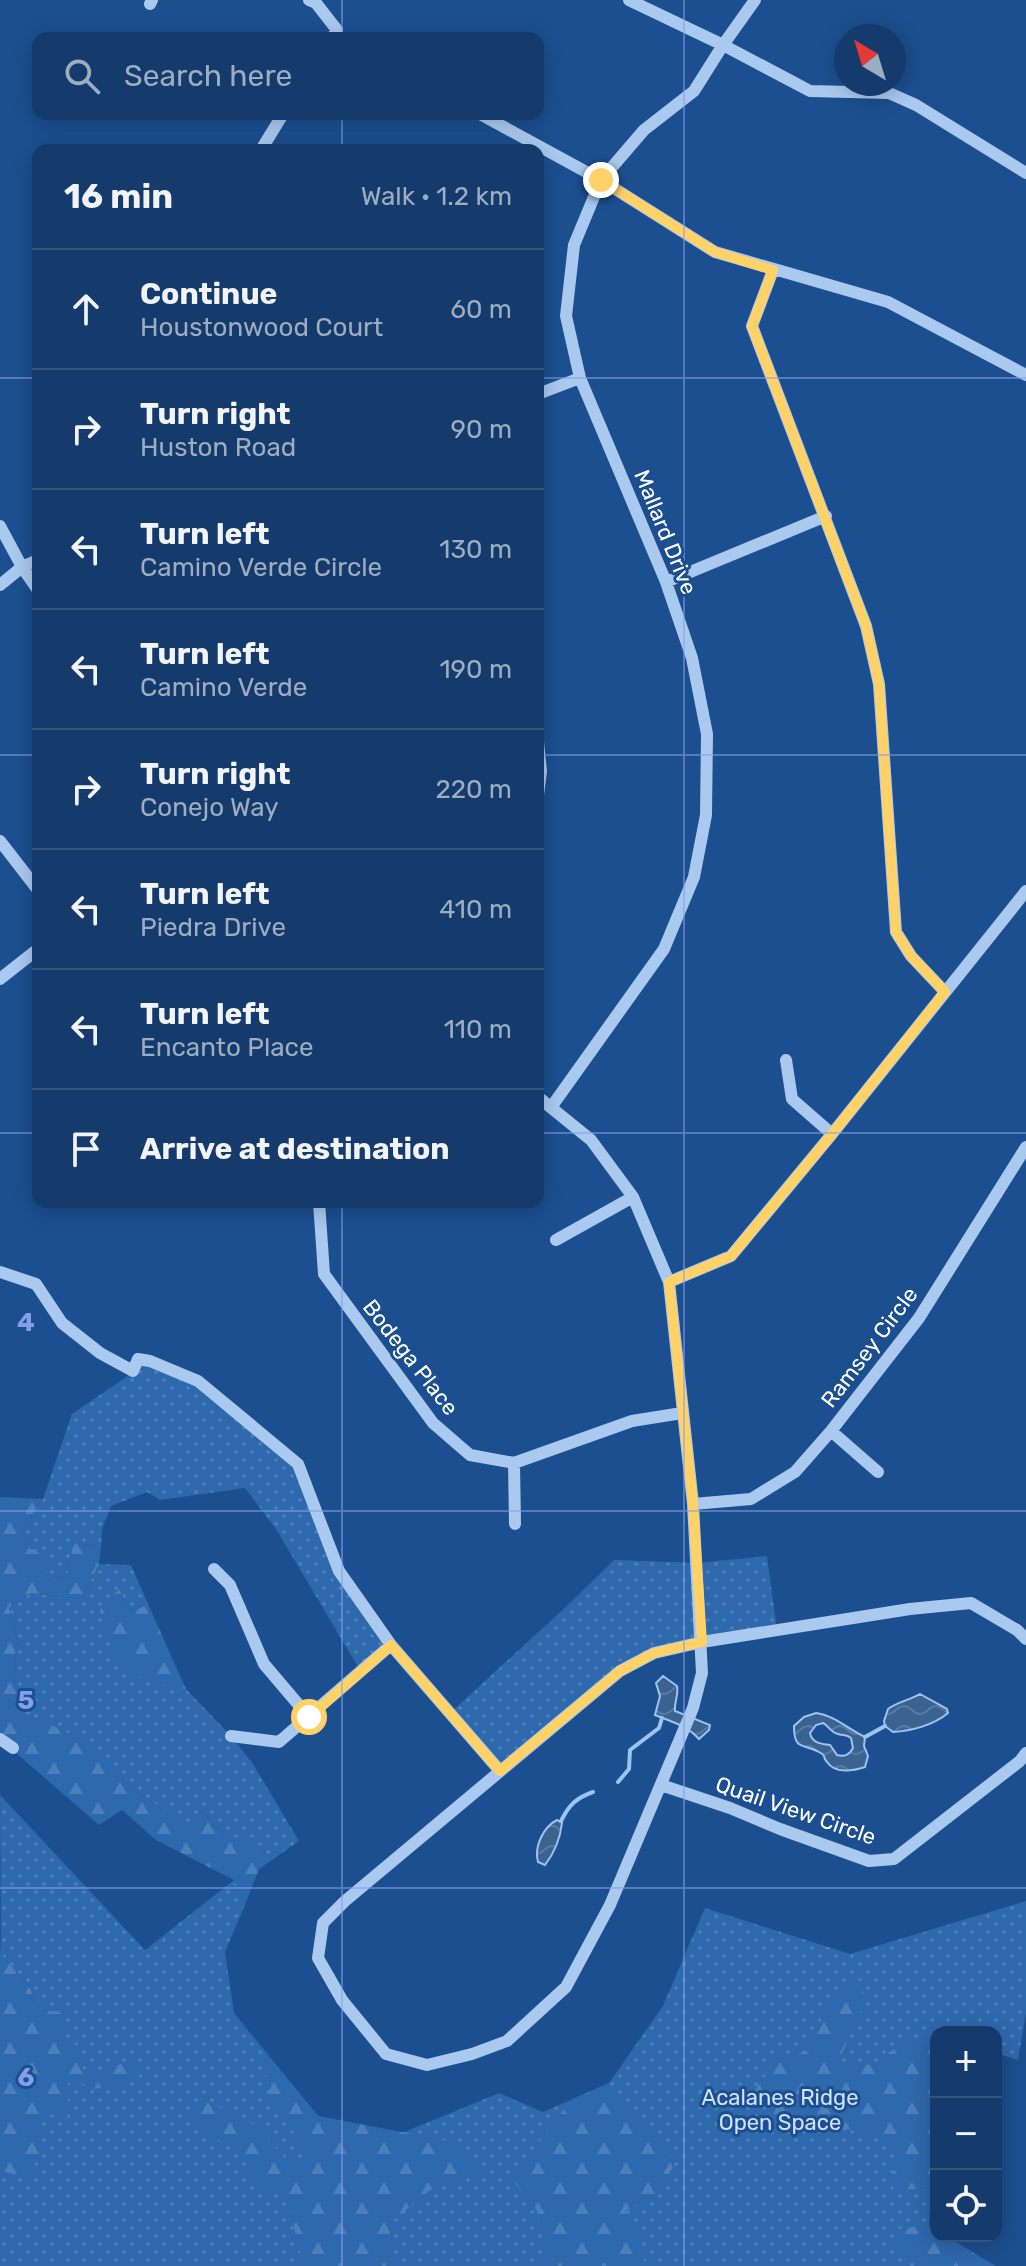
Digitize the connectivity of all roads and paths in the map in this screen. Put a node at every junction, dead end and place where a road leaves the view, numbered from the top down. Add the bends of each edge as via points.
1 (309, 0) edge
2 (629, 0) edge
3 (755, 0) edge
4 (336, 32) edge
5 (723, 45) junction
6 (279, 120) edge
7 (491, 120) edge
8 (265, 144) edge
9 (535, 144) edge
10 (544, 149) edge
11 (1026, 173) edge
12 (601, 180) junction
13 (773, 270) junction
14 (1026, 375) edge
15 (580, 378) junction
16 (544, 392) edge
17 (826, 516) junction
18 (0, 526) edge
19 (32, 563) edge
20 (22, 567) junction
21 (32, 581) edge
22 (666, 582) junction
23 (0, 585) edge
24 (0, 841) edge
25 (32, 882) edge
26 (1026, 891) edge
27 (32, 954) edge
28 (0, 979) edge
29 (945, 992) junction
30 (786, 1060) dead end
31 (544, 1101) edge
32 (552, 1106) junction
33 (832, 1134) junction
34 (1026, 1147) edge
35 (633, 1197) junction
36 (319, 1208) edge
37 (556, 1240) dead end
38 (0, 1272) edge
39 (669, 1282) junction
40 (682, 1413) junction
41 (831, 1431) junction
42 (514, 1463) junction
43 (878, 1472) dead end
44 (693, 1504) junction
45 (515, 1524) dead end
46 (214, 1569) dead end
47 (1026, 1639) edge
48 (702, 1642) junction
49 (391, 1645) junction
50 (309, 1717) junction
51 (231, 1736) dead end
52 (0, 1739) edge
53 (13, 1748) dead end
54 (1026, 1753) edge
55 (500, 1771) junction
56 (661, 1785) junction

1 - 4 street
2 - 5 street
3 - 5 street, Mallard Drive
5 - 11 street via 810,91 889,93
5 - 12 street, Mallard Drive via 694,91 644,130
6 - 8 street
7 - 9 street
10 - 12 street
12 - 13 street via 715,252
12 - 15 street, Mallard Drive via 574,245 570,274 566,316
13 - 14 street via 888,302
13 - 17 street via 752,326
15 - 16 street
15 - 22 street, Mallard Drive
17 - 22 street
17 - 29 street via 866,626 879,684 896,932
18 - 20 street
19 - 20 street
20 - 21 street
20 - 23 street
22 - 32 street, Mallard Drive via 692,658 707,734 706,815 694,877 664,949
24 - 25 street
26 - 29 street
27 - 28 street
29 - 33 street
30 - 33 street via 792,1099
31 - 32 street
32 - 35 street via 591,1140
33 - 39 street via 731,1256
34 - 41 street, Ramsey Circle via 919,1318
35 - 37 street
35 - 39 street
36 - 42 street, Bodega Place via 324,1274 433,1423 470,1455
38 - 49 street via 36,1284 62,1323 100,1353 133,1371 138,1359 198,1381 298,1464 339,1571
39 - 40 street
40 - 42 street, Bodega Place via 632,1421
40 - 44 street
41 - 43 street
41 - 44 street, Ramsey Circle via 795,1472 751,1499
42 - 45 street
44 - 48 street
46 - 50 street via 230,1585 264,1664
47 - 48 street via 971,1603
48 - 55 street via 654,1653 620,1671
48 - 56 street via 702,1673 693,1708
49 - 50 street
49 - 55 street
50 - 51 street via 279,1742
52 - 53 street
54 - 56 street, Quail View Circle via 894,1859 869,1861
55 - 56 street via 323,1923 318,1958 342,2000 386,2054 427,2065 507,2041 566,1987 610,1905

